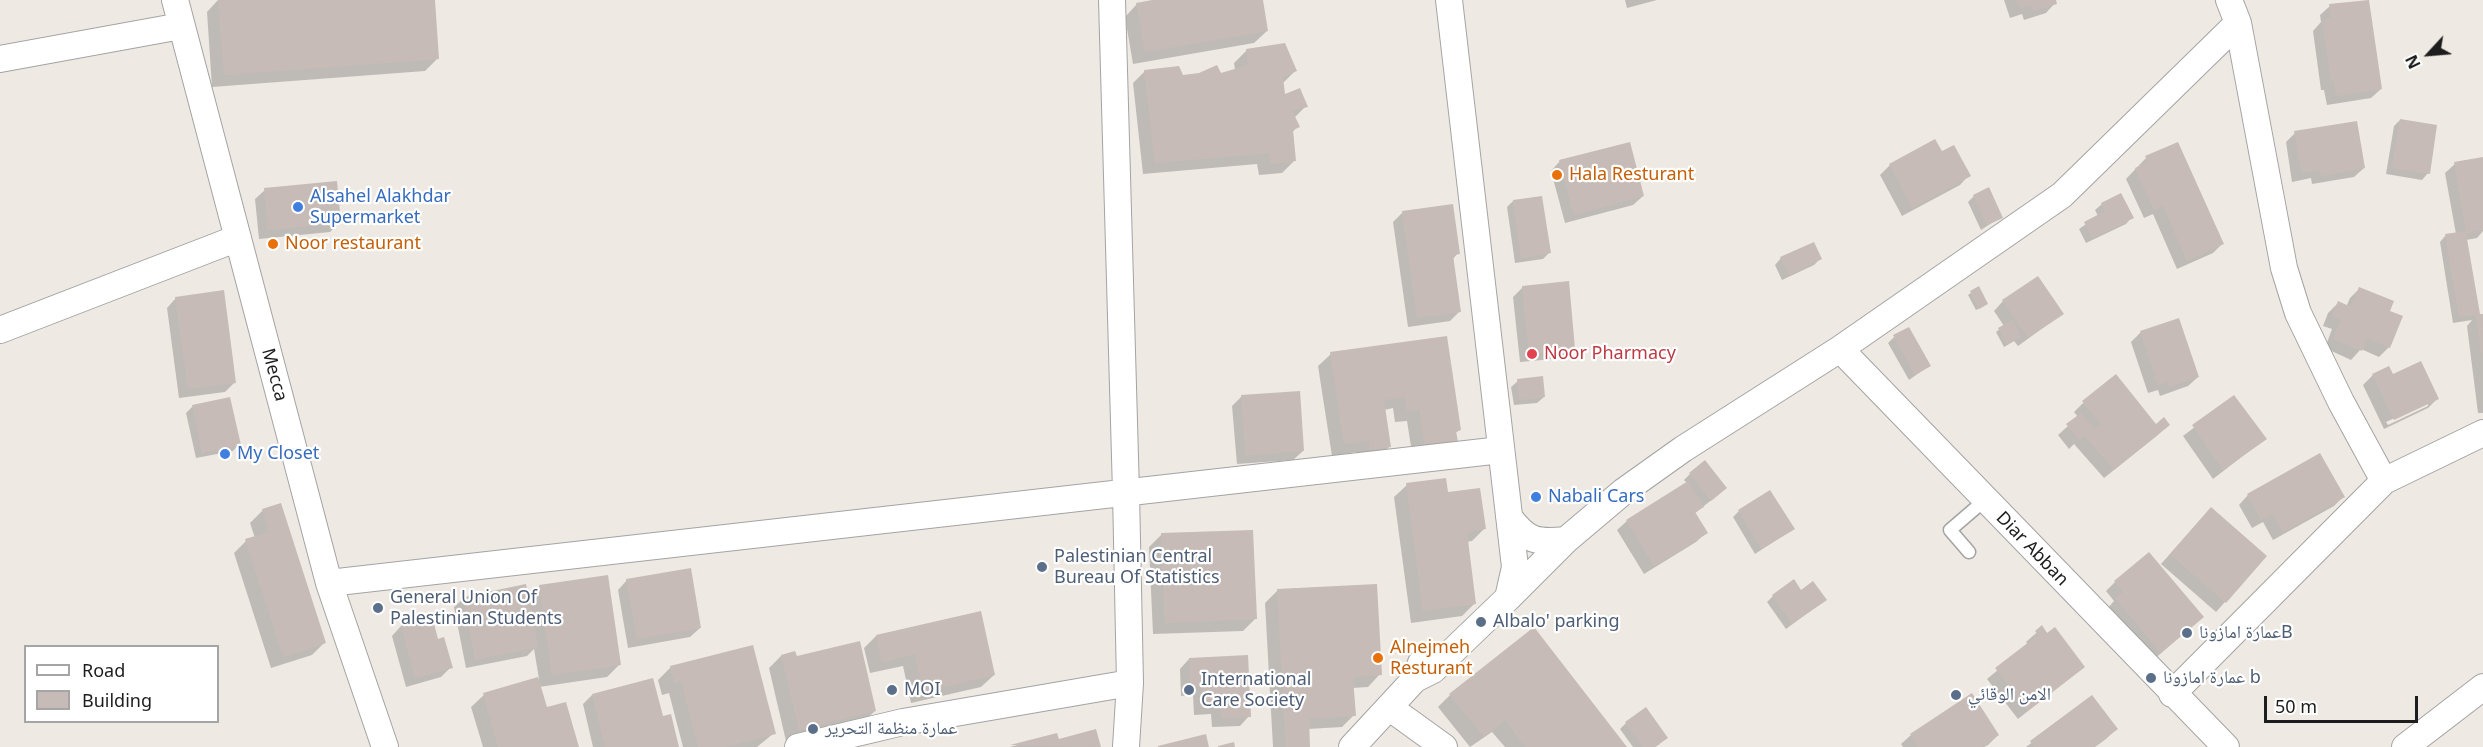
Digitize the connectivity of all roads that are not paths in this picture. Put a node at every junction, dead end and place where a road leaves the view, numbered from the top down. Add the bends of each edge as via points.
1 (175, 0) edge
2 (1113, 0) edge
3 (1449, 0) edge
4 (2234, 11) edge
5 (181, 26) junction
6 (0, 59) edge
7 (238, 238) junction
8 (0, 330) edge
9 (1839, 349) junction
10 (2483, 433) edge
11 (1501, 450) junction
12 (2384, 481) junction
13 (1126, 492) junction
14 (1985, 500) junction
15 (1509, 517) junction
16 (1566, 540) junction
17 (1970, 552) dead end
18 (1508, 565) junction
19 (1541, 566) junction
20 (329, 583) junction
21 (1508, 598) junction
22 (1415, 679) junction
23 (1130, 683) junction
24 (2483, 687) edge
25 (2172, 694) junction
26 (1390, 708) junction
27 (385, 747) edge
28 (798, 747) edge
29 (1126, 747) edge
30 (1352, 747) edge
31 (1444, 747) edge
32 (2226, 747) edge
33 (2405, 747) edge

1 - 5 street, Mecca
2 - 13 street
3 - 11 street
4 - 9 street via 2062,195
4 - 12 street via 2294,302
5 - 6 street
5 - 7 street, Mecca
7 - 8 street
7 - 20 street, Mecca
9 - 14 street, Diar Abban
9 - 16 street via 1683,449 1624,491
10 - 12 street
11 - 13 street
11 - 15 street
12 - 25 street
13 - 20 street
13 - 23 street
14 - 17 lane via 1950,530
14 - 25 street, Diar Abban
15 - 16 street via 1521,534 1542,543
15 - 18 street
16 - 19 street
18 - 19 street
18 - 21 street
18 - 22 street via 1481,603 1422,661
19 - 21 street
20 - 27 street, Mecca
21 - 22 street via 1433,670
22 - 26 street
23 - 28 street via 903,722
23 - 29 street
24 - 33 street
25 - 32 street, Diar Abban
26 - 30 street
26 - 31 street

